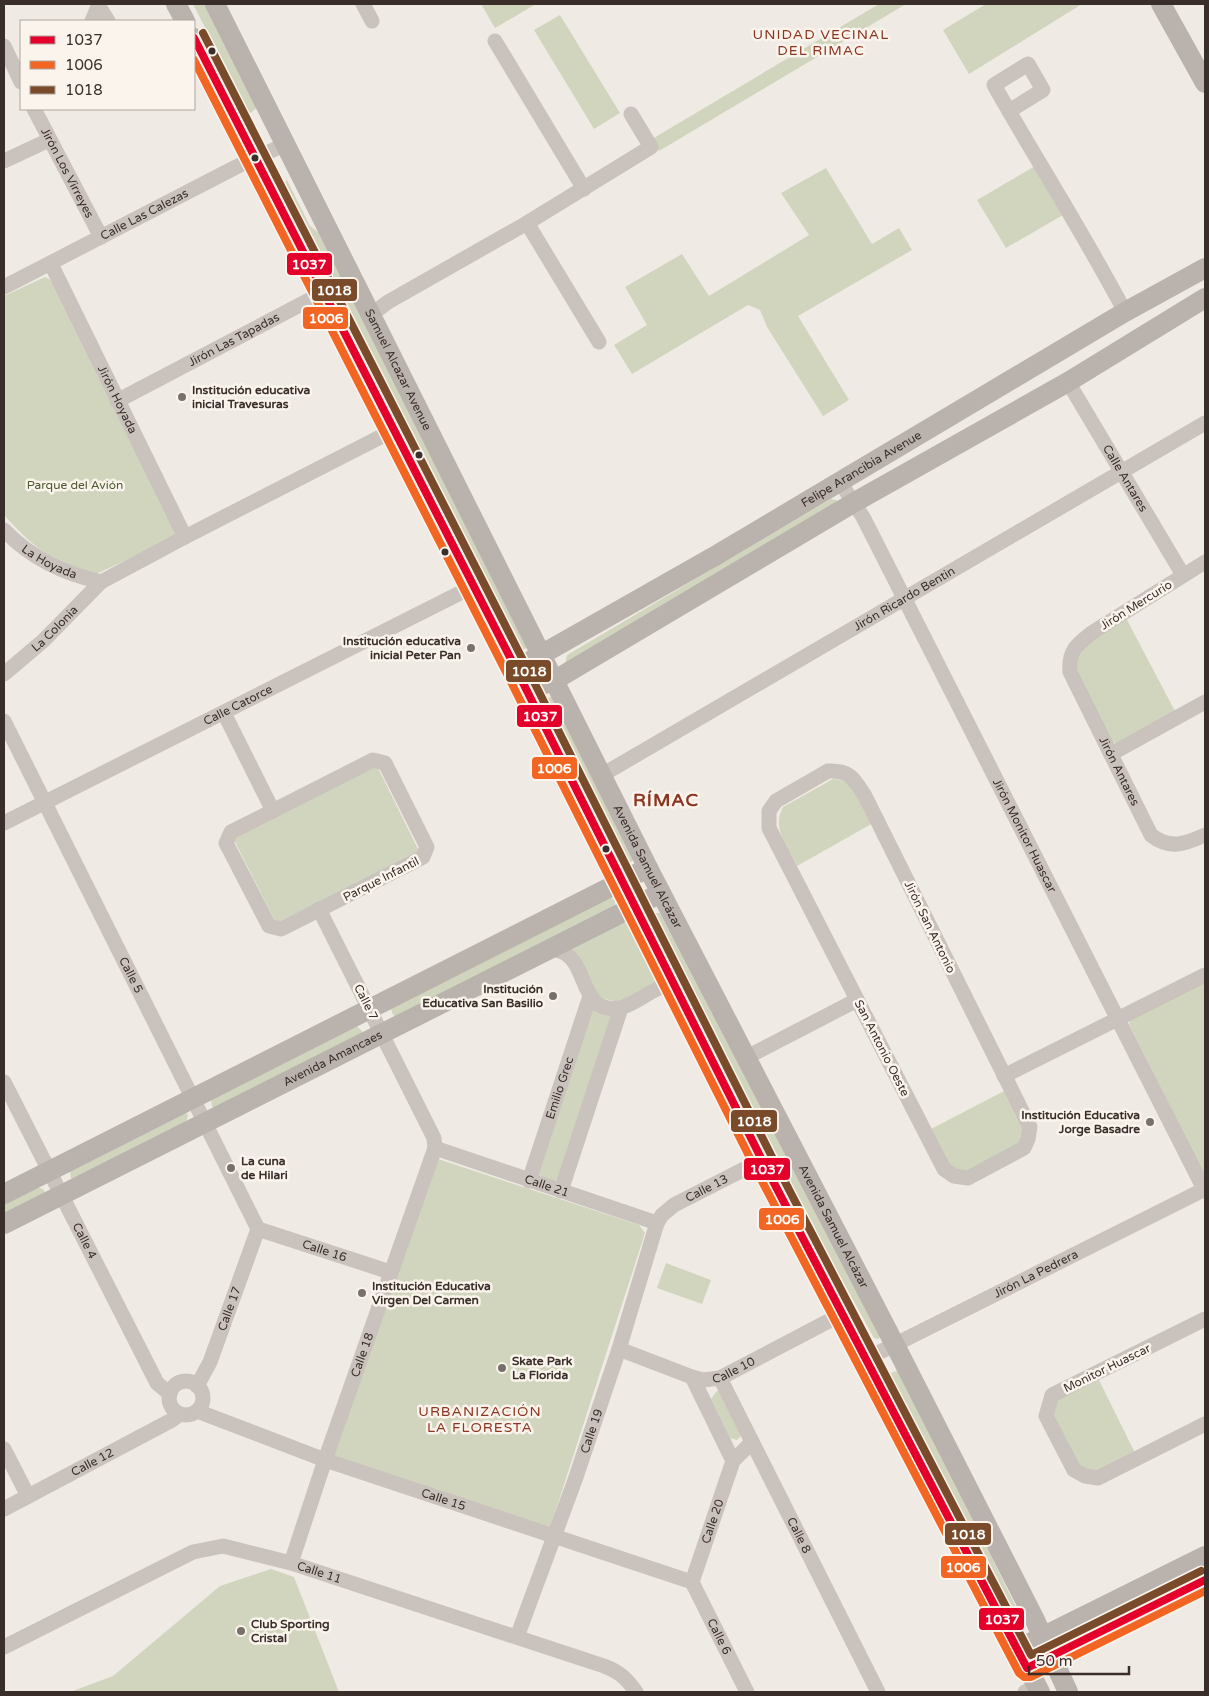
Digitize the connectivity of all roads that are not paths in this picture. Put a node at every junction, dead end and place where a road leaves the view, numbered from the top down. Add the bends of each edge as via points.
1 (99, 4) edge
2 (176, 4) edge
3 (215, 4) edge
4 (363, 4) edge
5 (1161, 4) edge
6 (92, 20) edge
7 (107, 20) edge
8 (184, 20) edge
9 (372, 21) dead end
10 (195, 40) edge
11 (496, 41) dead end
12 (4, 46) edge
13 (20, 80) edge
14 (1205, 83) edge
15 (34, 110) edge
16 (1009, 111) dead end
17 (631, 114) dead end
18 (49, 140) junction
19 (286, 144) junction
20 (255, 158) junction
21 (4, 161) edge
22 (584, 189) junction
23 (527, 223) junction
24 (101, 237) junction
25 (51, 264) junction
26 (1205, 268) edge
27 (353, 277) junction
28 (4, 287) edge
29 (323, 292) junction
30 (1205, 298) edge
31 (1125, 312) junction
32 (372, 314) junction
33 (599, 342) dead end
34 (1068, 382) junction
35 (116, 401) junction
36 (1205, 424) edge
37 (394, 430) junction
38 (1122, 473) junction
39 (840, 482) junction
40 (855, 502) junction
41 (4, 530) edge
42 (184, 537) junction
43 (1205, 562) edge
44 (1183, 575) junction
45 (101, 582) junction
46 (472, 587) junction
47 (904, 599) junction
48 (1071, 653) joint
49 (542, 655) junction
50 (516, 669) junction
51 (4, 674) edge
52 (555, 680) junction
53 (527, 691) junction
54 (1205, 702) edge
55 (224, 713) junction
56 (4, 722) edge
57 (1111, 754) junction
58 (602, 774) junction
59 (854, 779) joint
60 (45, 802) junction
61 (273, 811) junction
62 (4, 823) edge
63 (1205, 835) edge
64 (648, 868) junction
65 (622, 881) junction
66 (661, 893) junction
67 (635, 906) junction
68 (319, 909) junction
69 (552, 949) junction
70 (1205, 974) edge
71 (676, 989) junction
72 (590, 996) junction
73 (857, 1000) junction
74 (369, 1008) junction
75 (621, 1008) junction
76 (1118, 1018) junction
77 (382, 1033) junction
78 (747, 1057) junction
79 (1004, 1076) junction
80 (4, 1082) edge
81 (191, 1099) junction
82 (203, 1124) junction
83 (1030, 1127) joint
84 (436, 1148) junction
85 (762, 1160) junction
86 (48, 1171) junction
87 (529, 1181) junction
88 (561, 1190) junction
89 (1205, 1190) edge
90 (4, 1194) edge
91 (61, 1195) junction
92 (4, 1224) edge
93 (657, 1224) junction
94 (258, 1229) junction
95 (390, 1272) junction
96 (842, 1314) junction
97 (1205, 1319) edge
98 (895, 1344) junction
99 (620, 1349) junction
100 (866, 1359) junction
101 (692, 1377) junction
102 (720, 1378) junction
103 (197, 1386) junction
104 (170, 1394) junction
105 (197, 1411) junction
106 (180, 1414) junction
107 (1205, 1424) edge
108 (752, 1442) junction
109 (4, 1448) edge
110 (325, 1460) junction
111 (732, 1461) junction
112 (28, 1496) junction
113 (4, 1509) edge
114 (555, 1537) junction
115 (1205, 1556) edge
116 (290, 1563) junction
117 (1205, 1580) edge
118 (692, 1582) junction
119 (517, 1637) junction
120 (1042, 1637) junction
121 (4, 1647) edge
122 (1018, 1650) junction
123 (1051, 1656) junction
124 (1027, 1668) junction
125 (1034, 1690) edge
126 (636, 1692) edge
127 (747, 1692) edge
128 (878, 1692) edge
129 (1068, 1692) edge

1 - 6 street
1 - 7 street
2 - 8 main road
3 - 19 main road, Samuel Alcazar Avenue
4 - 9 street
5 - 14 main road
10 - 20 main road
11 - 22 street
12 - 13 street
15 - 18 street, Jirón Los Virreyes
16 - 31 street
17 - 22 street via 651,147
18 - 21 street
18 - 24 street, Jirón Los Virreyes
19 - 20 street, Calle Las Calezas
19 - 27 main road, Samuel Alcazar Avenue
20 - 24 street, Calle Las Calezas
20 - 29 main road
22 - 23 street
23 - 32 street
23 - 33 street
24 - 25 street, Calle Las Calezas
25 - 28 street, Calle Las Calezas
25 - 35 street, Jirón Hoyada
26 - 31 main road, Felipe Arancibia Avenue
27 - 29 street, Jirón Las Tapadas
27 - 32 main road, Samuel Alcazar Avenue
29 - 35 street, Jirón Las Tapadas
29 - 37 main road
30 - 34 main road, Felipe Arancibia Avenue
31 - 39 main road, Felipe Arancibia Avenue
32 - 49 main road, Samuel Alcazar Avenue
34 - 38 street, Calle Antares
34 - 40 main road, Felipe Arancibia Avenue
35 - 42 street, Jirón Hoyada
36 - 38 street, Jirón Ricardo Bentin
37 - 42 street, La Colonia
37 - 46 main road
38 - 44 street, Calle Antares
38 - 47 street, Jirón Ricardo Bentin
39 - 40 street, Jirón Monitor Huascar
39 - 49 main road, Felipe Arancibia Avenue
40 - 47 street, Jirón Monitor Huascar
40 - 52 main road, Felipe Arancibia Avenue
41 - 45 street, La Hoyada via 46,563 73,576
42 - 45 street, La Colonia
43 - 44 street, Jirón Mercurio
44 - 48 street, Jirón Mercurio via 1093,632
45 - 51 street, La Colonia
46 - 50 main road
46 - 55 street, Calle Catorce
47 - 58 street, Jirón Ricardo Bentin
47 - 76 street, Jirón Monitor Huascar
48 - 57 street, Jirón Antares via 1070,672
49 - 50 main road, Felipe Arancibia Avenue
49 - 52 main road, Avenida Samuel Alcázar
50 - 53 main road
52 - 53 main road, Felipe Arancibia Avenue
52 - 58 main road, Avenida Samuel Alcázar
53 - 65 main road
54 - 57 street
55 - 60 street, Calle Catorce
55 - 61 street
56 - 60 street, Calle 5
57 - 63 street, Jirón Antares via 1151,835 1160,842 1174,845 1187,844
58 - 64 main road, Avenida Samuel Alcázar
59 - 73 street, San Antonio Oeste via 841,771 828,771 803,784 776,801 769,812 769,828
59 - 79 street, Jirón San Antonio via 866,796
60 - 62 street, Calle Catorce
60 - 81 street, Calle 5
61 - 68 street, Parque Infantil via 230,832 226,843 269,926 281,929
61 - 68 street, Parque Infantil via 373,760 385,763 427,847 423,857
64 - 65 main road
64 - 66 main road, Avenida Samuel Alcázar
65 - 67 main road
65 - 74 main road
66 - 67 main road, Avenida Amancaes
66 - 78 main road, Avenida Samuel Alcázar
67 - 69 main road, Avenida Amancaes
67 - 71 main road
68 - 74 street, Calle 7
69 - 72 street via 566,953 571,959
69 - 77 main road, Avenida Amancaes
70 - 76 street
71 - 75 street via 658,988
71 - 85 main road
72 - 75 street via 598,1004
72 - 87 street, Emilio Grec
73 - 78 street
73 - 83 street, San Antonio Oeste via 944,1169 954,1176 968,1178 1016,1154 1026,1144
74 - 77 street, Calle 7
74 - 81 main road
75 - 88 street
76 - 79 street
76 - 89 street, Jirón Monitor Huascar
77 - 82 main road, Avenida Amancaes
77 - 84 street, Calle 7
78 - 98 main road, Avenida Samuel Alcázar
79 - 83 street, Jirón San Antonio
80 - 86 street, Calle 4
81 - 82 street, Calle 5
81 - 86 main road
82 - 91 main road, Avenida Amancaes
82 - 94 street, Calle 5
84 - 87 street, Calle 21
84 - 95 street, Calle 18
85 - 93 street, Calle 13 via 674,1206 662,1215
85 - 96 main road
86 - 90 main road
86 - 91 street, Calle 4
87 - 88 street, Calle 21
88 - 93 street, Calle 21
89 - 98 street, Jirón La Pedrera
91 - 92 main road, Avenida Amancaes
91 - 104 street, Calle 4 via 156,1383
93 - 99 street, Calle 19
94 - 95 street, Calle 16
94 - 103 street, Calle 17 via 210,1362
95 - 110 street, Calle 18
96 - 100 main road
96 - 102 street, Calle 10
97 - 107 street, Monitor Huascar via 1052,1395 1046,1416 1074,1470 1098,1478
98 - 100 street, Jirón La Pedrera
98 - 120 main road, Avenida Samuel Alcázar
99 - 101 street, Calle 10
99 - 114 street, Calle 19
100 - 122 main road
101 - 102 street, Calle 10 via 703,1380
101 - 111 street
102 - 108 street, Calle 8
103 - 104 street via 181,1382
103 - 105 street via 202,1396
104 - 106 street via 170,1405
105 - 106 street via 189,1415
105 - 110 street, Calle 15
106 - 112 street, Calle 12
108 - 111 street, Calle 20
108 - 128 street, Calle 8
109 - 112 street
110 - 114 street, Calle 15
110 - 116 street, Calle 18
111 - 118 street, Calle 20
112 - 113 street, Calle 12
114 - 118 street, Calle 15
114 - 119 street, Calle 19
115 - 120 main road
116 - 119 street, Calle 11
116 - 121 street, Calle 11 via 223,1546 193,1552
117 - 123 main road
118 - 127 street, Calle 6
119 - 126 street, Calle 11 via 617,1671
120 - 122 main road
120 - 123 main road, Avenida Samuel Alcázar
122 - 124 main road
123 - 124 main road
123 - 129 main road, Avenida Samuel Alcázar
124 - 125 main road

